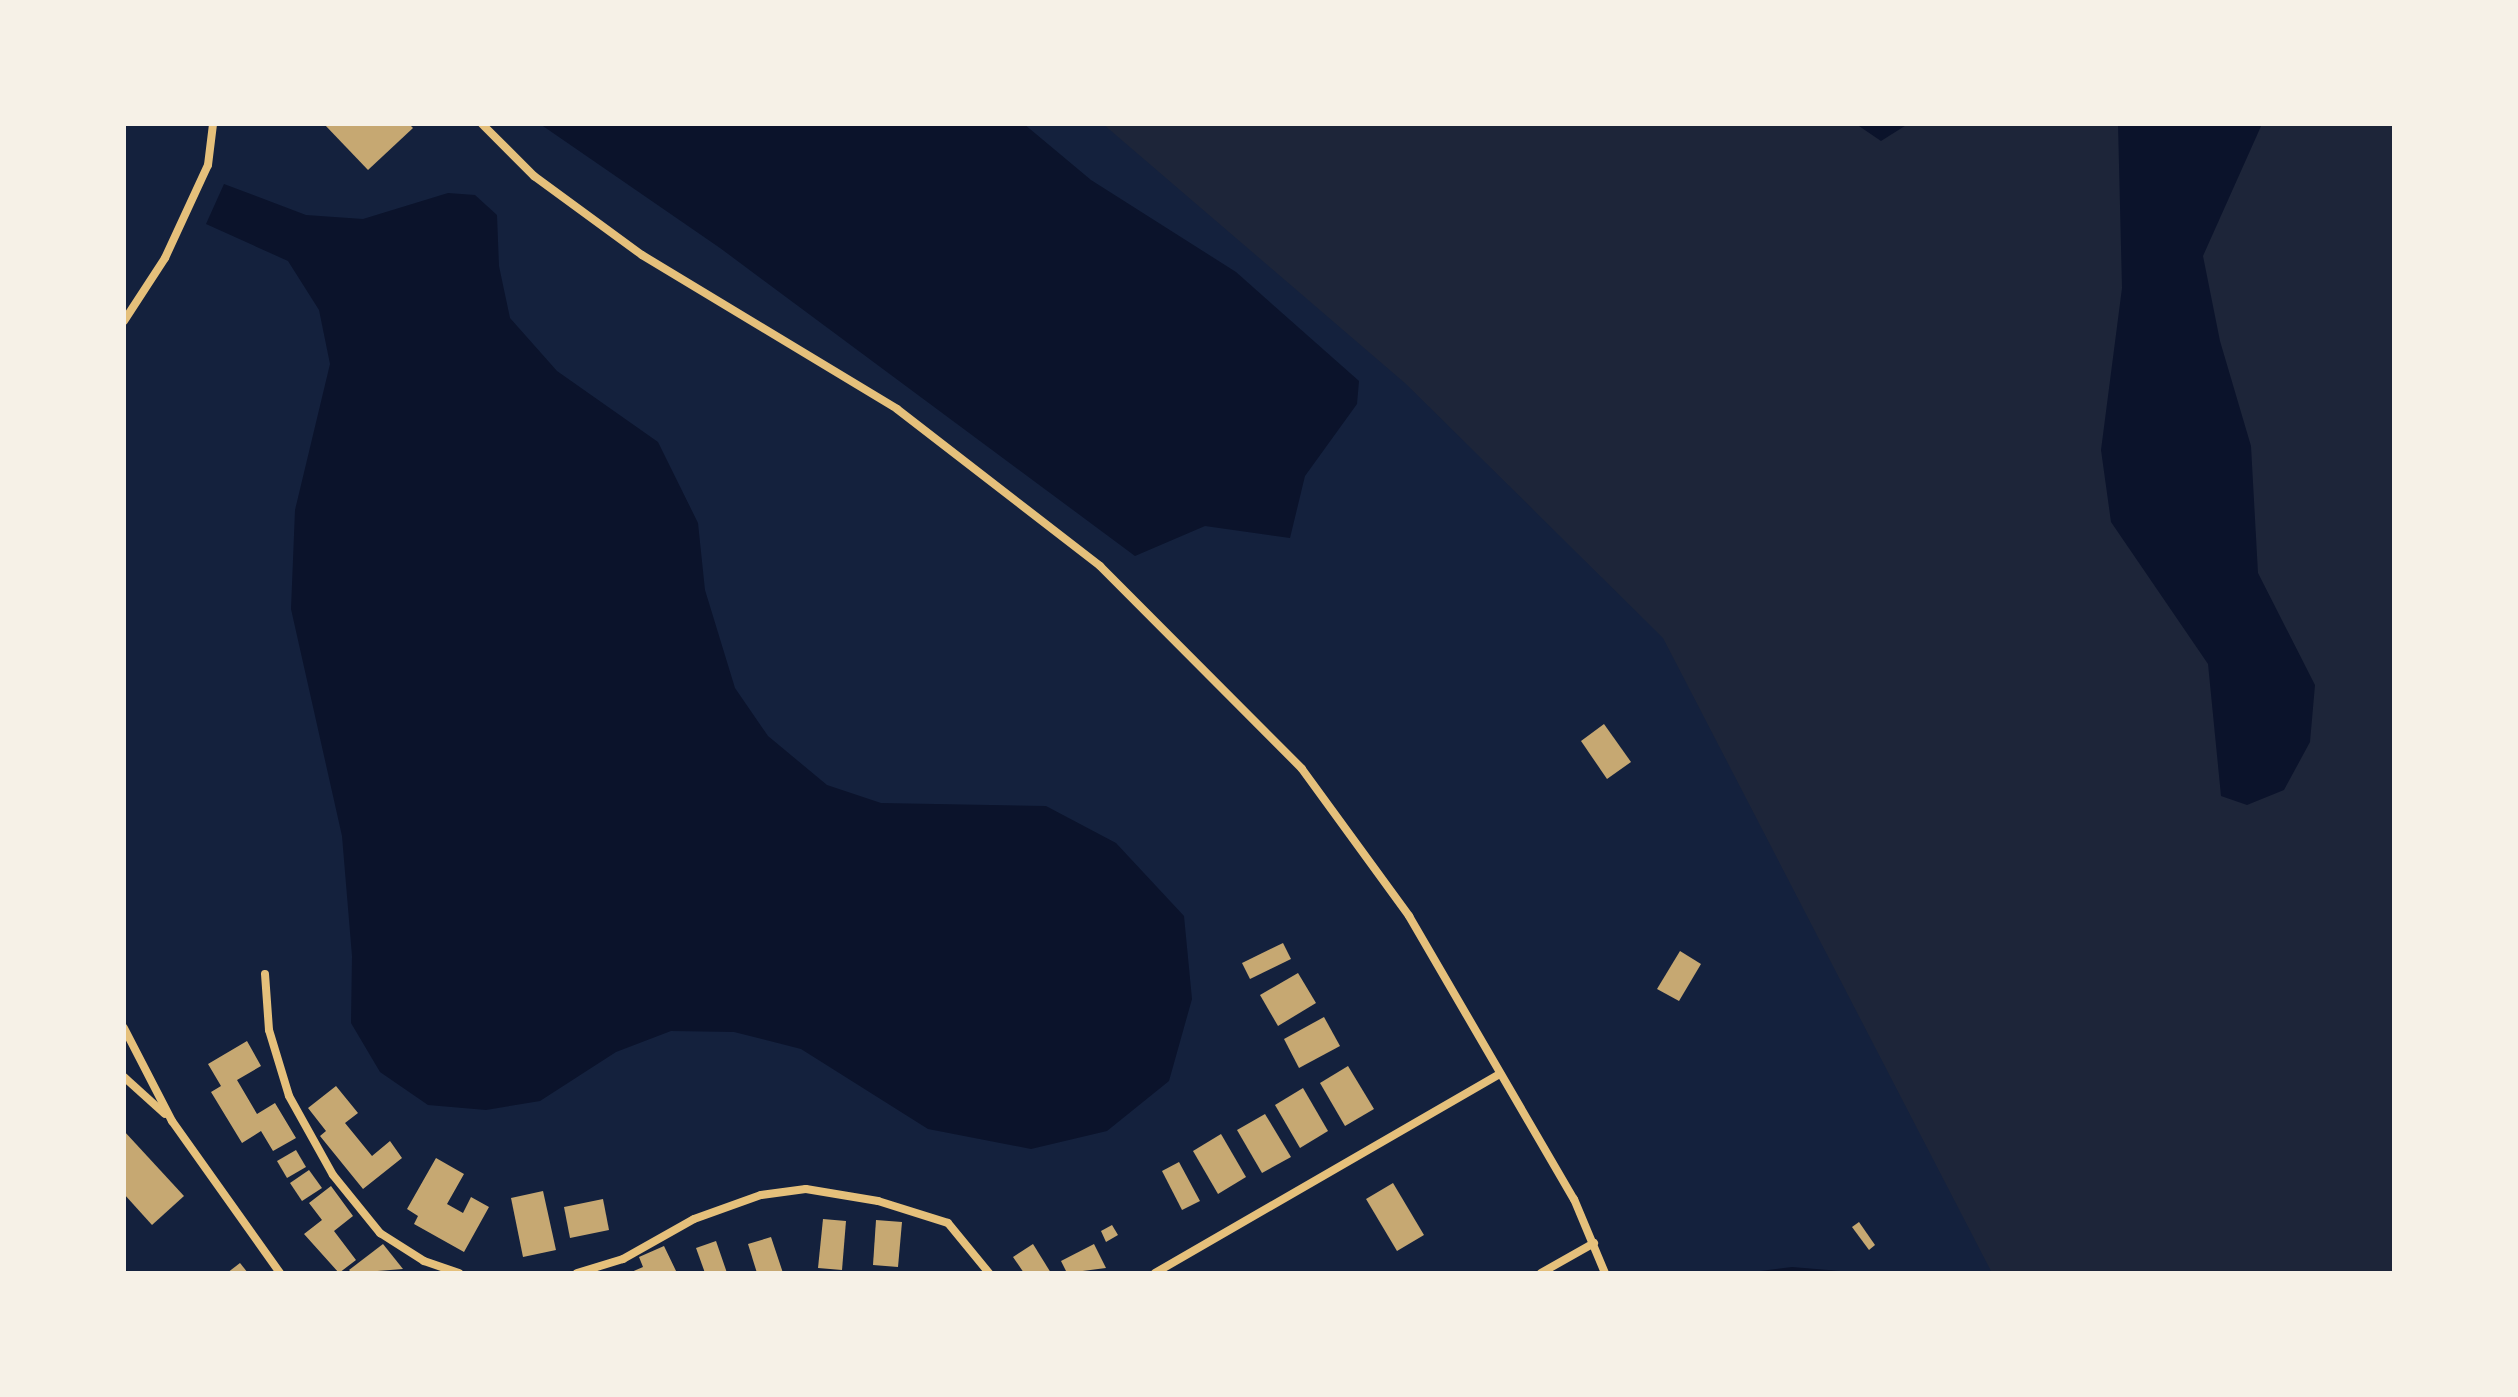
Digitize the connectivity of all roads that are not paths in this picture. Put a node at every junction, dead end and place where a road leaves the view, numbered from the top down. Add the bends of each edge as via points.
1 (213, 124) edge
2 (482, 124) edge
3 (124, 321) edge
4 (265, 974) dead end
5 (124, 1028) edge
6 (1499, 1074) junction
7 (124, 1077) edge
8 (172, 1121) junction
9 (1594, 1243) junction
10 (280, 1273) edge
11 (459, 1273) edge
12 (577, 1273) edge
13 (989, 1273) edge
14 (1155, 1273) edge
15 (1541, 1273) edge
16 (1605, 1273) edge

1 - 3 street via 208,165 165,258
2 - 6 street via 534,176 642,255 897,409 1100,566 1302,769 1409,916
4 - 11 street via 269,1030 289,1096 333,1175 380,1233 424,1261
5 - 8 street
6 - 9 street
6 - 14 street
7 - 8 street
8 - 10 street
9 - 15 street
9 - 16 street
12 - 13 street via 623,1259 694,1219 761,1195 806,1189 878,1201 948,1223

